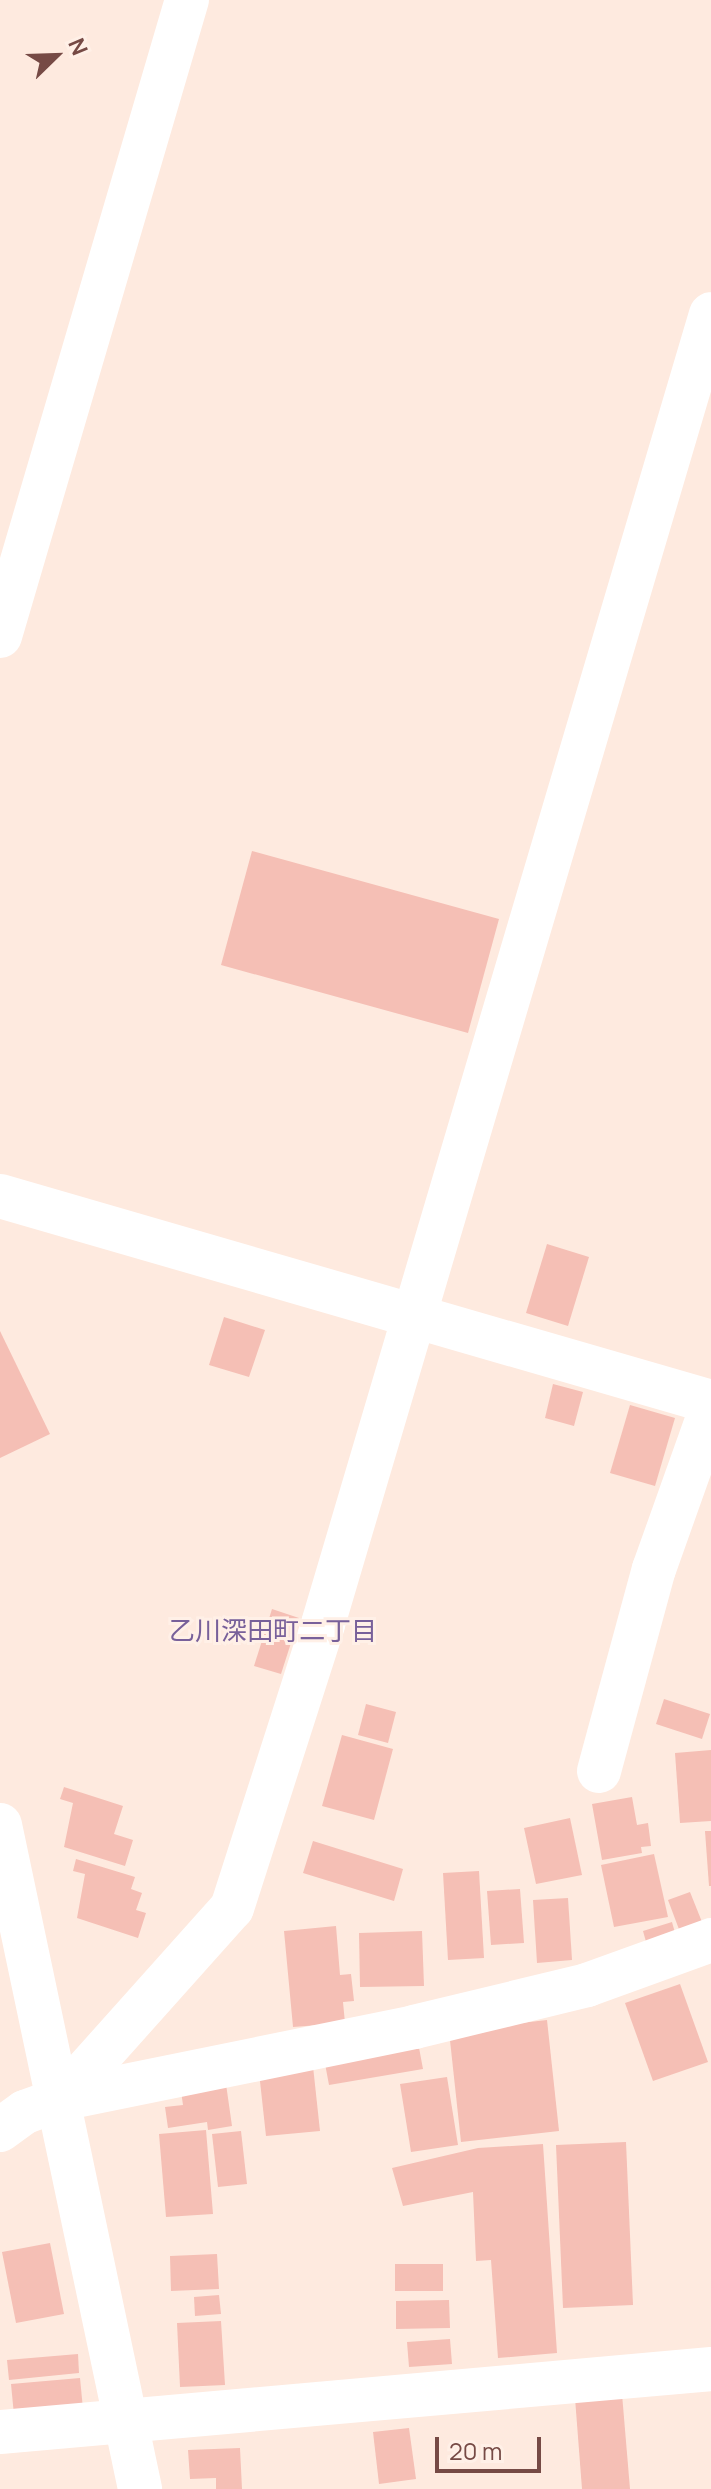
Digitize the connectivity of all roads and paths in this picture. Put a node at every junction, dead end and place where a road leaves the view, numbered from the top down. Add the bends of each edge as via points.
1 (187, 0) edge
2 (711, 314) edge
3 (12, 555) edge
4 (0, 636) edge
5 (0, 1196) edge
6 (412, 1317) junction
7 (711, 1402) edge
8 (711, 1409) edge
9 (599, 1771) dead end
10 (0, 1825) edge
11 (711, 1940) edge
12 (61, 2099) junction
13 (0, 2130) edge
14 (711, 2369) edge
15 (126, 2423) junction
16 (0, 2432) edge
17 (140, 2489) edge

1 - 3 street
2 - 6 street
3 - 4 street
5 - 6 street
6 - 7 street
6 - 12 street via 323,1624 232,1908
8 - 9 street via 654,1569
10 - 12 street
11 - 12 street via 587,1985 414,2027
12 - 13 street via 25,2112
12 - 15 street
14 - 15 street
15 - 16 street
15 - 17 street

